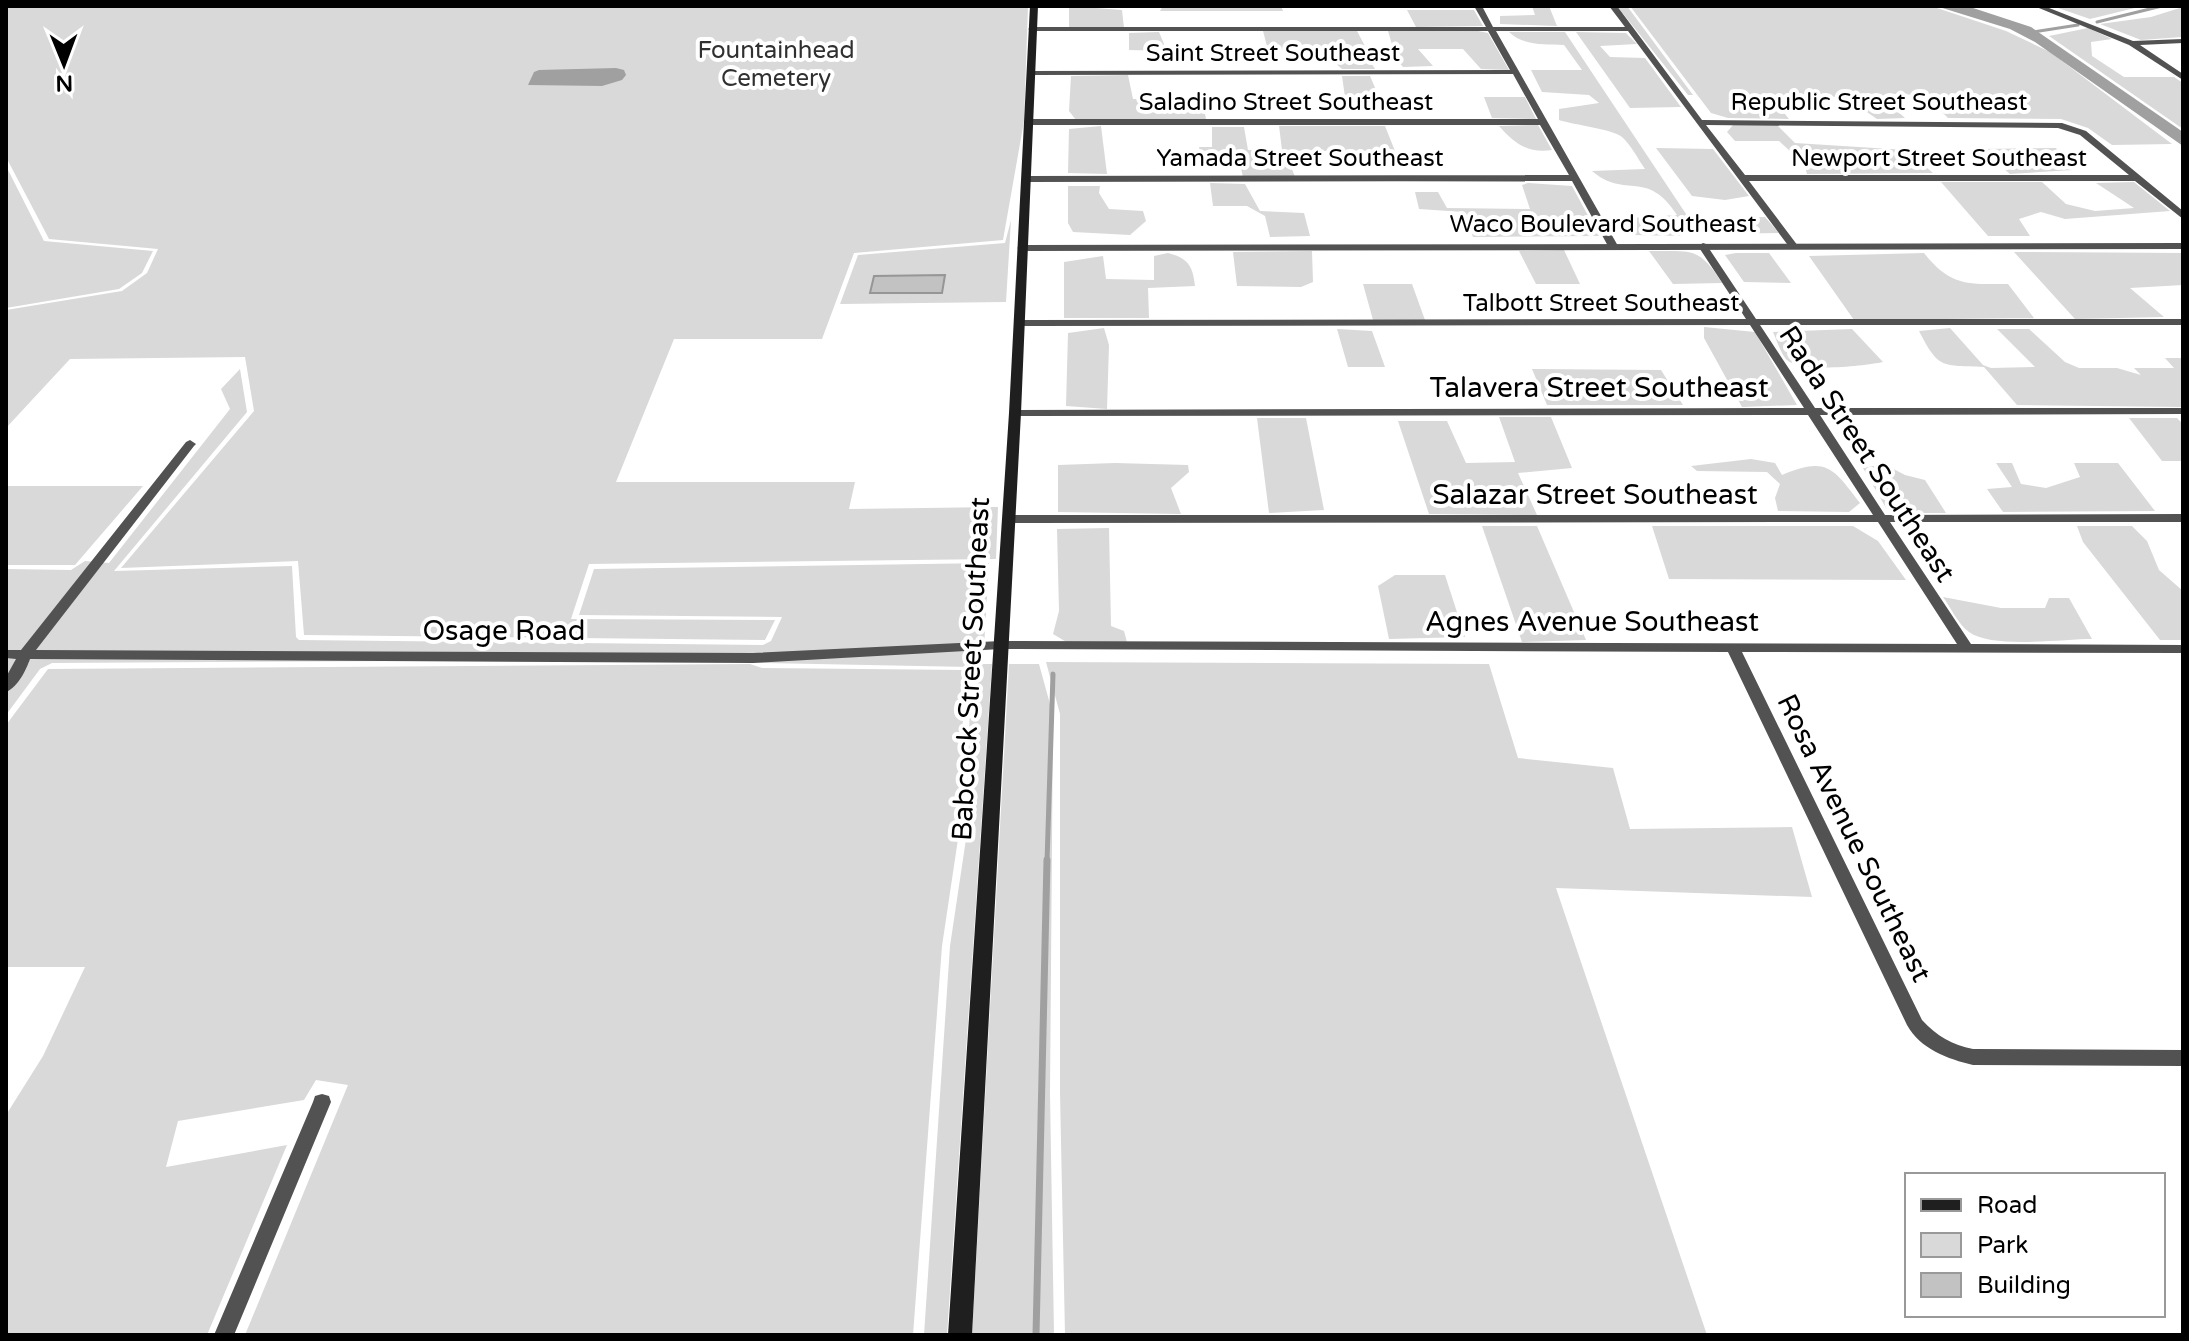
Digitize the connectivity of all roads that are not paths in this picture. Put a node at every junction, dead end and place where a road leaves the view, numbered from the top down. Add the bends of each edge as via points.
1 (1034, 6) edge
2 (1478, 6) edge
3 (1613, 6) edge
4 (2038, 6) edge
5 (1032, 29) junction
6 (1491, 29) junction
7 (1631, 29) junction
8 (2183, 41) edge
9 (2132, 43) junction
10 (1516, 72) junction
11 (1031, 73) junction
12 (2183, 78) edge
13 (1029, 122) junction
14 (1543, 122) junction
15 (1699, 122) junction
16 (1575, 178) junction
17 (1741, 178) junction
18 (2137, 178) junction
19 (1026, 179) junction
20 (2183, 216) edge
21 (1613, 246) junction
22 (1703, 246) junction
23 (1793, 246) junction
24 (2183, 246) edge
25 (1023, 248) junction
26 (2183, 322) edge
27 (1020, 323) junction
28 (1752, 323) junction
29 (2183, 411) edge
30 (1811, 412) junction
31 (1015, 413) junction
32 (190, 444) dead end
33 (1879, 518) junction
34 (2183, 518) edge
35 (1008, 519) junction
36 (1001, 645) junction
37 (1966, 647) junction
38 (1734, 649) junction
39 (2183, 649) edge
40 (6, 654) edge
41 (25, 654) junction
42 (6, 687) edge
43 (2183, 1058) edge
44 (322, 1102) dead end
45 (224, 1335) edge
46 (960, 1335) edge

1 - 5 main road, Babcock Street Southeast
2 - 6 street
3 - 7 street
4 - 9 street
5 - 6 street
5 - 11 main road, Babcock Street Southeast
6 - 7 street
6 - 10 street
7 - 15 street
8 - 9 street
9 - 12 street
10 - 11 street, Saint Street Southeast
10 - 14 street
11 - 13 main road, Babcock Street Southeast
13 - 14 street, Saladino Street Southeast
13 - 19 main road, Babcock Street Southeast
14 - 16 street
15 - 17 street
15 - 18 street, Republic Street Southeast via 2042,122 2083,133
16 - 19 street, Yamada Street Southeast
16 - 21 street
17 - 18 street, Newport Street Southeast
17 - 23 street
18 - 20 street
19 - 25 main road, Babcock Street Southeast
21 - 22 street, Waco Boulevard Southeast
21 - 25 street, Waco Boulevard Southeast
22 - 23 street, Waco Boulevard Southeast
22 - 28 street, Rada Street Southeast
23 - 24 street, Waco Boulevard Southeast
25 - 27 main road, Babcock Street Southeast
26 - 28 street, Talbott Street Southeast
27 - 28 street, Talbott Street Southeast
27 - 31 main road, Babcock Street Southeast
28 - 30 street, Rada Street Southeast
29 - 30 street, Talavera Street Southeast
30 - 31 street, Talavera Street Southeast
30 - 33 street, Rada Street Southeast
31 - 35 main road, Babcock Street Southeast
32 - 41 street
33 - 34 street, Salazar Street Southeast
33 - 35 street, Salazar Street Southeast
33 - 37 street, Rada Street Southeast
35 - 36 main road, Babcock Street Southeast
36 - 38 street, Agnes Avenue Southeast
36 - 41 street, Osage Road via 753,658
36 - 46 main road, Babcock Street Southeast
37 - 38 street, Agnes Avenue Southeast
37 - 39 street, Agnes Avenue Southeast
38 - 43 street, Rosa Avenue Southeast via 1916,1025 1935,1044 1973,1057
40 - 41 street, Osage Road
41 - 42 street
44 - 45 street

